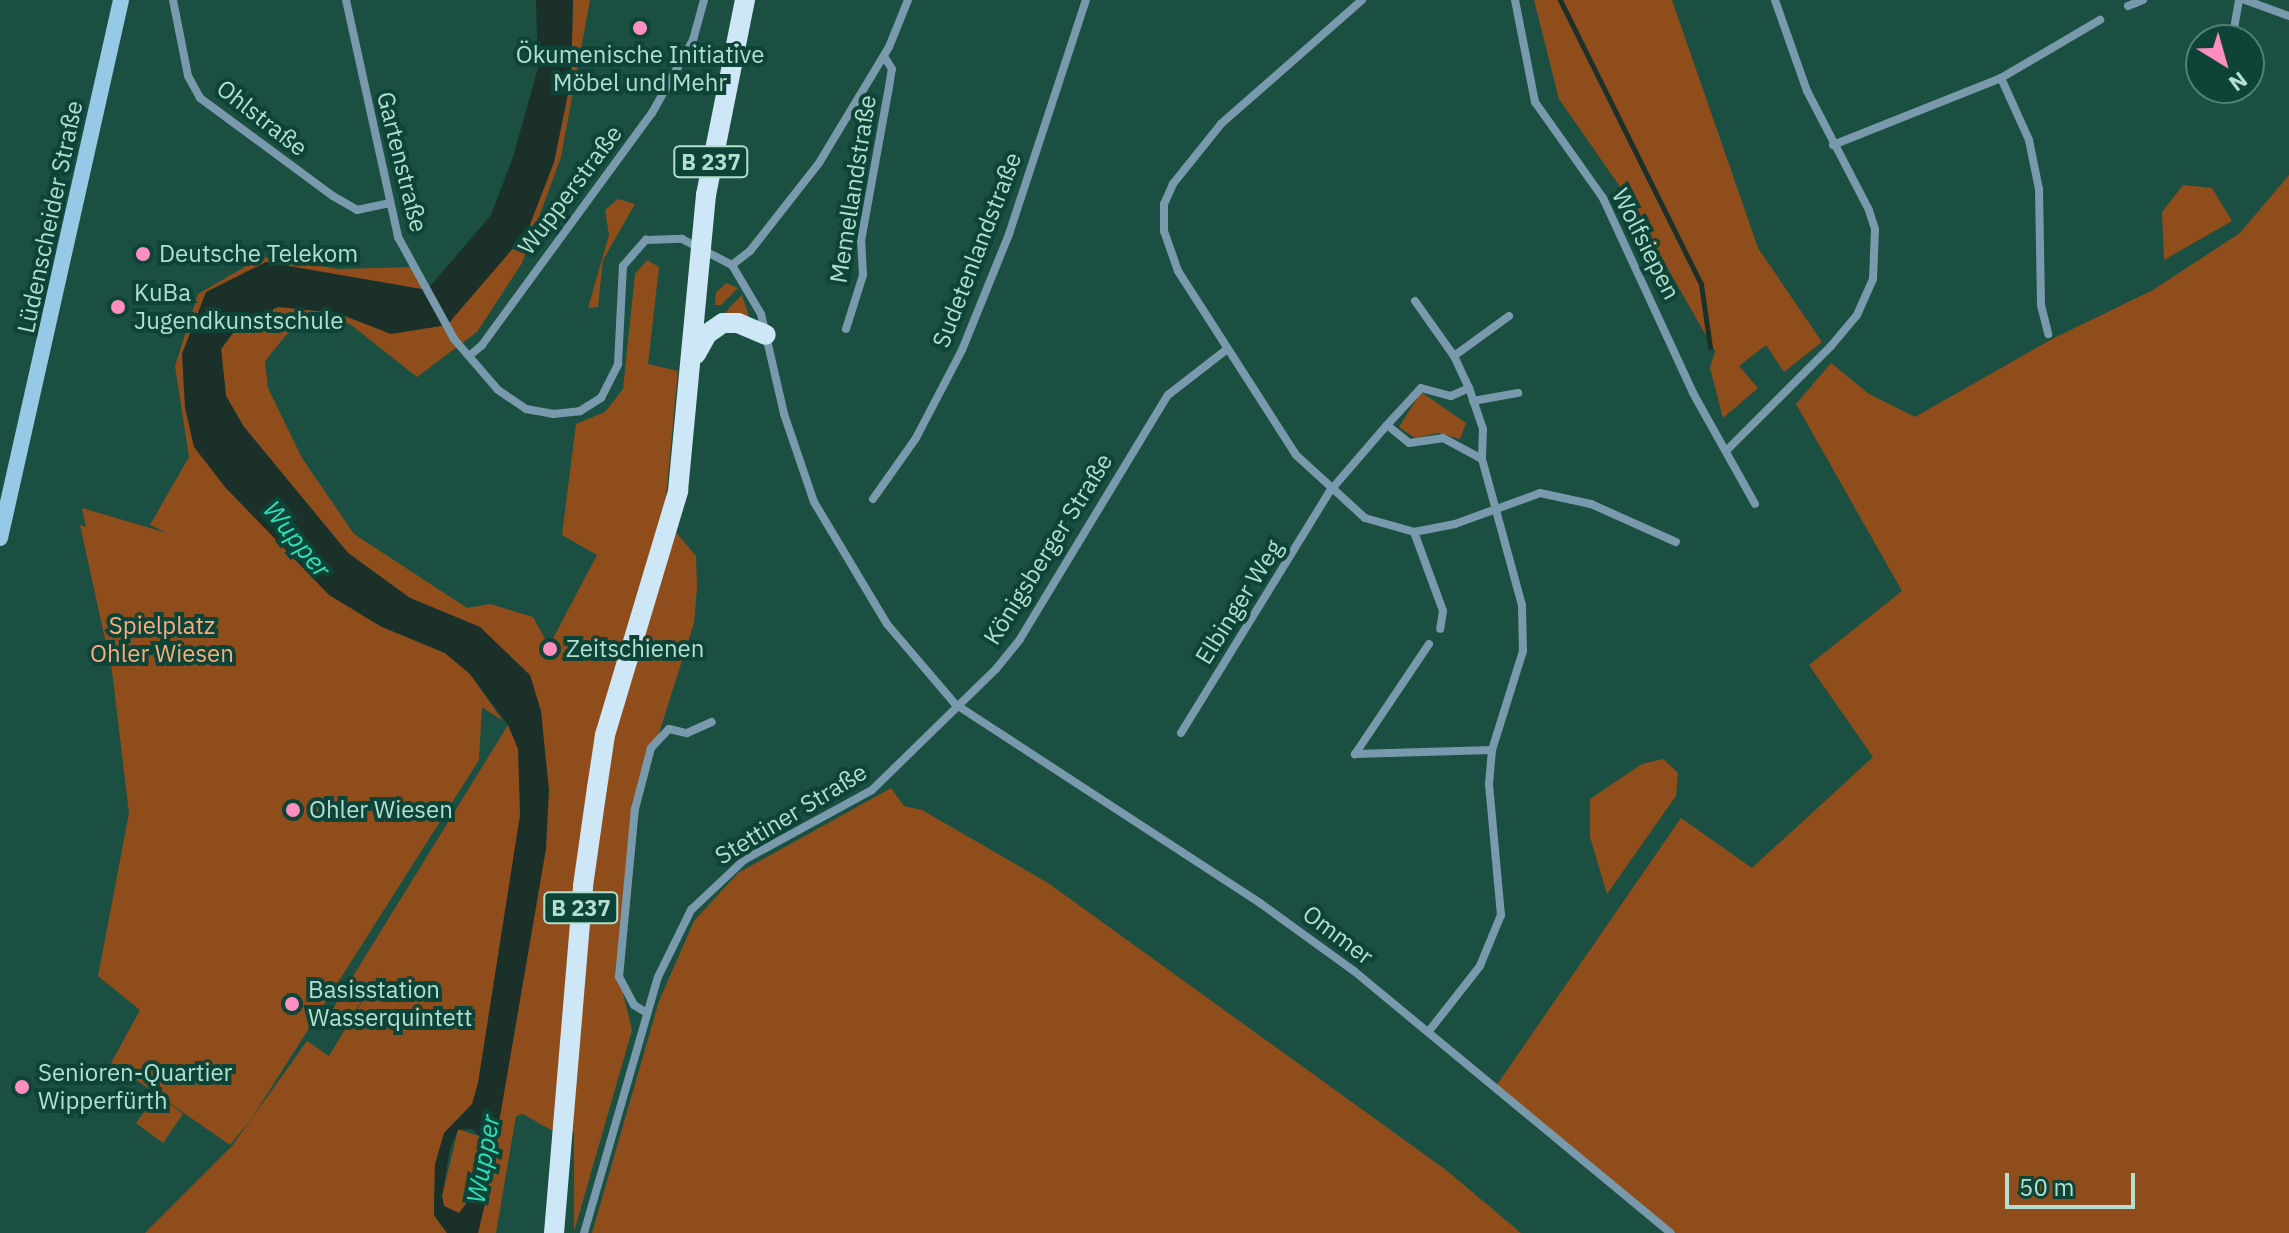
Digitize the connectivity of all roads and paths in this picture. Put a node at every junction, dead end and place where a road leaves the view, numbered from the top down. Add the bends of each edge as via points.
1 (121, 0) edge
2 (173, 0) edge
3 (346, 0) edge
4 (704, 0) edge
5 (745, 0) edge
6 (908, 0) edge
7 (1086, 0) edge
8 (1362, 0) edge
9 (1515, 0) edge
10 (1775, 0) edge
11 (2143, 0) edge
12 (2242, 0) edge
13 (2128, 6) dead end
14 (2289, 16) edge
15 (2100, 20) dead end
16 (2236, 24) edge
17 (884, 56) junction
18 (2001, 78) junction
19 (1833, 145) junction
20 (389, 203) junction
21 (701, 252) junction
22 (732, 265) junction
23 (1415, 301) dead end
24 (1509, 316) dead end
25 (846, 329) dead end
26 (2048, 334) dead end
27 (766, 335) junction
28 (1226, 350) junction
29 (469, 356) junction
30 (1454, 356) junction
31 (692, 361) junction
32 (1469, 388) junction
33 (1518, 393) dead end
34 (1473, 401) junction
35 (1387, 425) junction
36 (1726, 451) junction
37 (1482, 459) junction
38 (1330, 491) junction
39 (873, 499) dead end
40 (1755, 504) dead end
41 (1494, 508) junction
42 (1414, 532) junction
43 (0, 538) edge
44 (1676, 542) dead end
45 (1440, 629) dead end
46 (1429, 644) dead end
47 (955, 704) junction
48 (712, 722) dead end
49 (1181, 733) dead end
50 (1492, 750) junction
51 (647, 1013) junction
52 (1429, 1031) junction
53 (554, 1233) edge
54 (584, 1233) edge
55 (1671, 1233) edge

1 - 43 main road, Lüdenscheider Straße
2 - 20 street, Ohlstraße via 188,76 200,98 357,210
3 - 20 street, Gartenstraße
4 - 29 street, Wupperstraße via 693,40 652,113
5 - 21 main road, B 237 via 721,106
6 - 17 street, Memellandstraße
7 - 39 street, Sudetenlandstraße via 1009,234 962,350 916,438
8 - 28 street via 1202,142 1164,204 1164,231 1178,271
9 - 36 street, Wolfsiepen via 1535,102 1603,198 1693,393
10 - 19 street
11 - 13 street
12 - 14 street
12 - 16 street
15 - 18 street
17 - 22 street, Memellandstraße via 806,181 750,251
17 - 25 street, Memellandstraße via 892,69 861,241 863,275
18 - 19 street
18 - 26 street via 2029,140 2039,189 2041,305
19 - 36 street via 1875,229 1873,279 1857,315 1831,346
20 - 29 street, Gartenstraße via 398,237 454,339
21 - 22 street
21 - 29 street, Gartenstraße via 682,239 646,240 623,266 616,375 594,404 563,414 526,409 498,390
21 - 31 main road, B 237
22 - 27 street via 756,301
23 - 30 street
24 - 30 street
27 - 31 main road via 723,323 707,334
27 - 47 street via 795,454 814,502 887,624
28 - 38 street via 1296,455
28 - 47 street, Königsberger Straße via 1168,395 1020,639 996,669
30 - 32 street
31 - 53 main road, B 237 via 678,491 605,735 583,886
32 - 34 street
32 - 35 street, Elbinger Weg via 1451,396 1421,388
33 - 34 street
34 - 37 street via 1483,429
35 - 37 street via 1409,443 1443,438
35 - 38 street, Elbinger Weg
36 - 40 street, Wolfsiepen
37 - 41 street
38 - 42 street via 1365,518
38 - 49 street, Elbinger Weg
41 - 42 street
41 - 44 street via 1540,493 1591,504
41 - 50 street via 1522,605 1523,651
42 - 45 street via 1443,611
46 - 50 street via 1355,754
47 - 51 street, Stettiner Straße via 924,743 872,790 758,852 713,886 673,939
47 - 52 street, Ommer via 1260,903
48 - 51 street via 687,733 669,729 651,748 635,809 619,977 634,1005
50 - 52 street via 1489,784 1501,876 1499,929 1480,966
51 - 54 street, Stettiner Straße
52 - 55 street, Ommer

